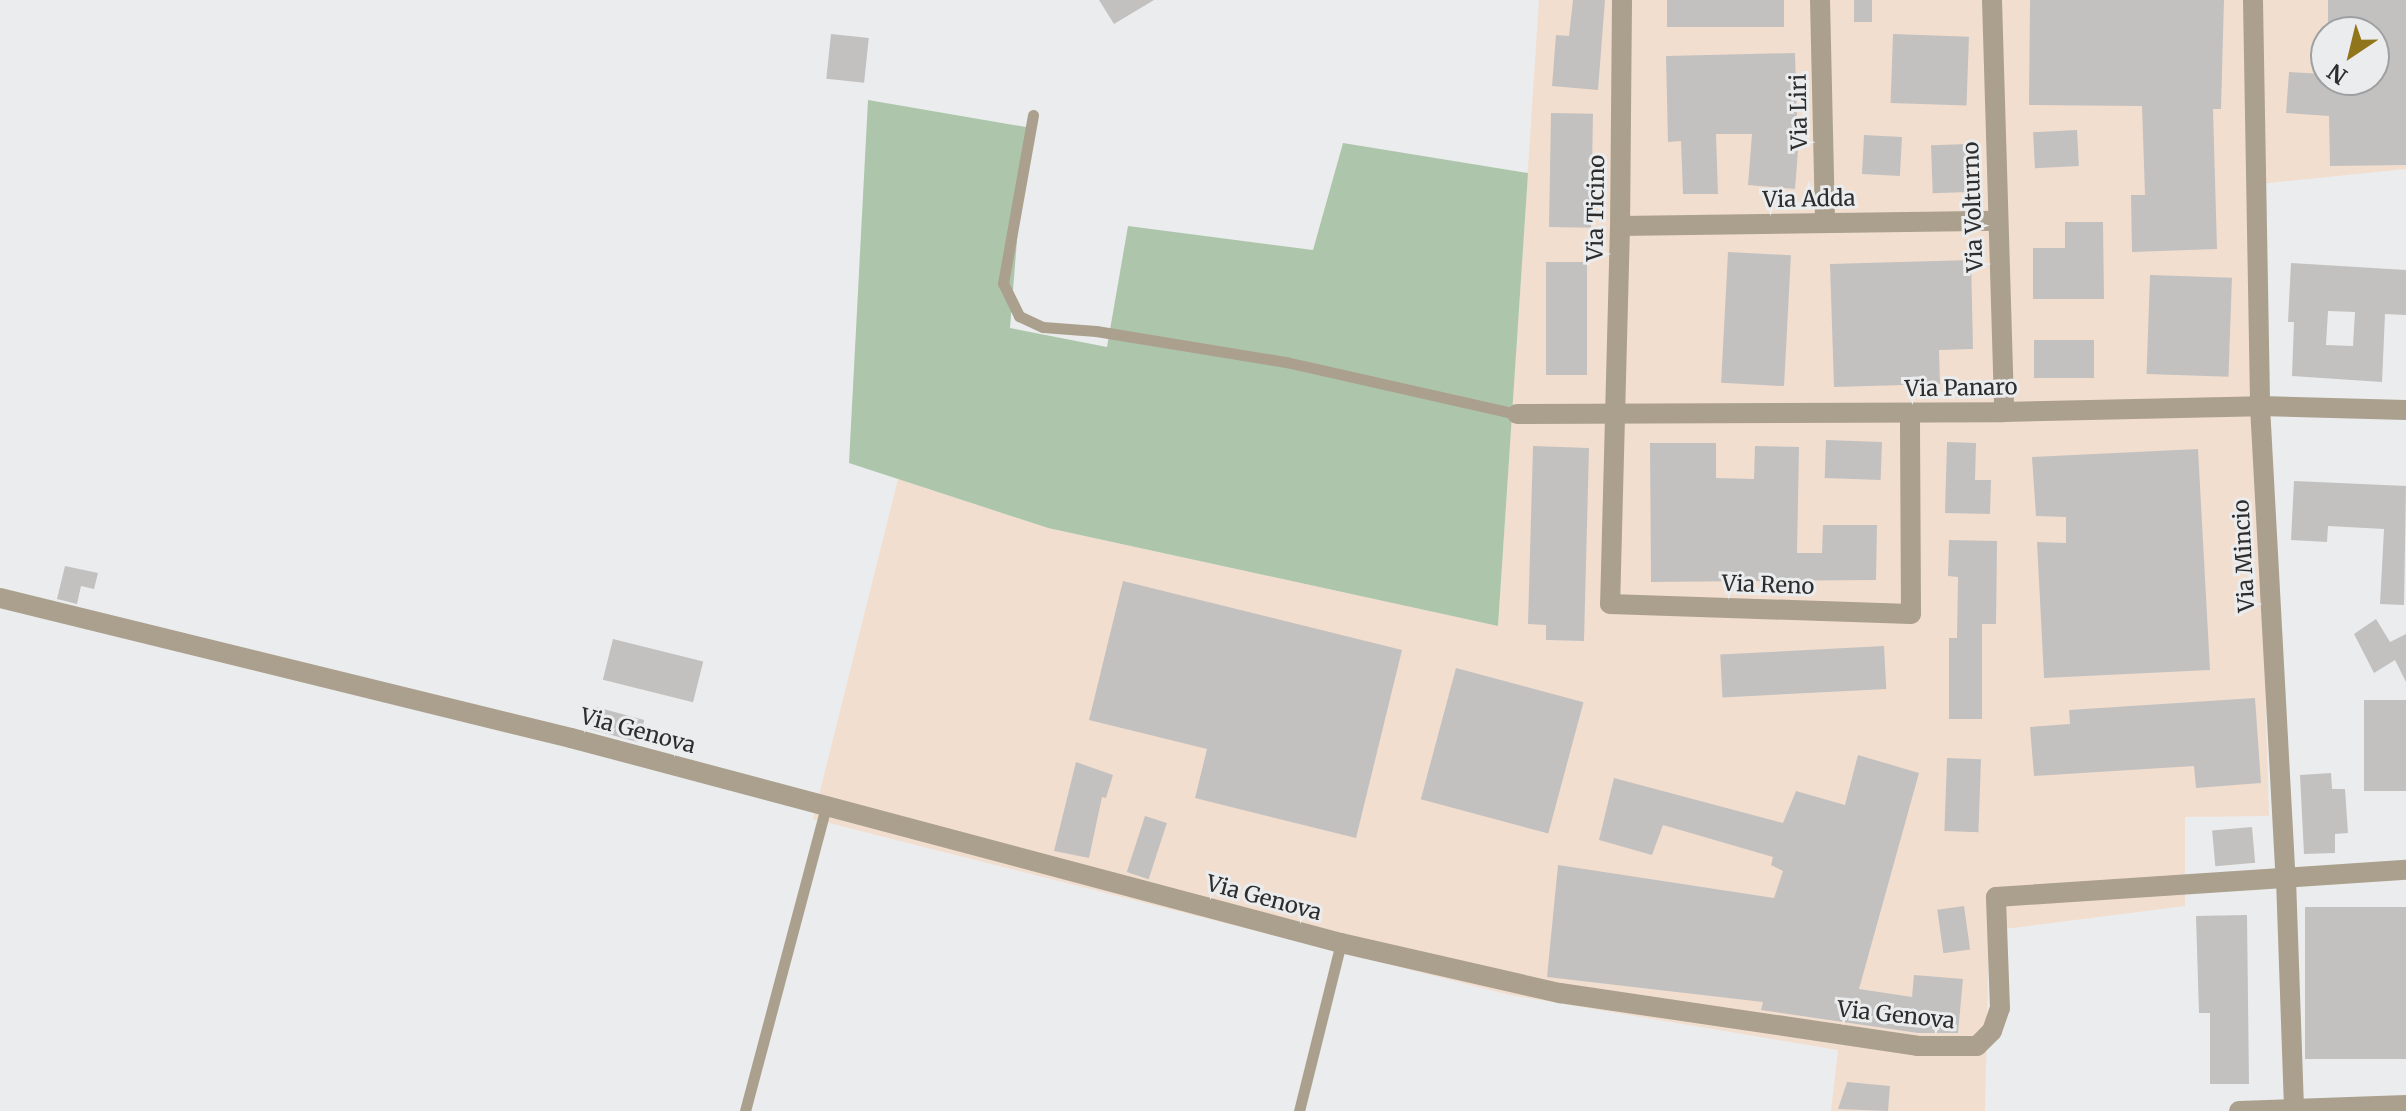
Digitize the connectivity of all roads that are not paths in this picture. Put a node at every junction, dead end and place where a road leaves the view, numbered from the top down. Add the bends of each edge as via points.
1 (1622, 0) edge
2 (1820, 0) edge
3 (1992, 0) edge
4 (2253, 0) edge
5 (1033, 115) dead end
6 (1998, 221) junction
7 (1825, 223) junction
8 (1620, 226) junction
9 (2260, 406) junction
10 (2406, 410) edge
11 (2004, 412) junction
12 (1910, 413) junction
13 (1517, 414) joint
14 (1615, 416) junction
15 (0, 598) edge
16 (826, 806) junction
17 (2406, 870) edge
18 (2286, 879) junction
19 (1341, 943) junction
20 (2406, 1105) edge
21 (2294, 1109) junction
22 (745, 1111) edge
23 (1299, 1111) edge
24 (2239, 1111) edge

1 - 8 street, Via Ticino
2 - 7 street, Via Liri
3 - 6 street, Via Volturno
4 - 9 street, Via Mincio
5 - 13 lane via 1003,283 1019,316 1043,327 1286,362
6 - 7 street, Via Adda
6 - 11 street, Via Volturno
7 - 8 street, Via Adda
8 - 14 street, Via Ticino
9 - 10 street, Via Panaro
9 - 11 street, Via Panaro
9 - 18 street, Via Mincio
11 - 12 street, Via Panaro
12 - 14 street, Via Panaro
12 - 14 street, Via Reno via 1911,614 1610,604
13 - 14 street, Via Panaro
15 - 16 street, Via Genova
16 - 19 street, Via Genova
16 - 22 lane
17 - 18 street, Via Genova
18 - 19 street, Via Genova via 1996,897 2000,1008 1992,1031 1977,1046 1917,1046 1560,993
18 - 21 street, Via Mincio
19 - 23 lane
20 - 21 street
21 - 24 street

